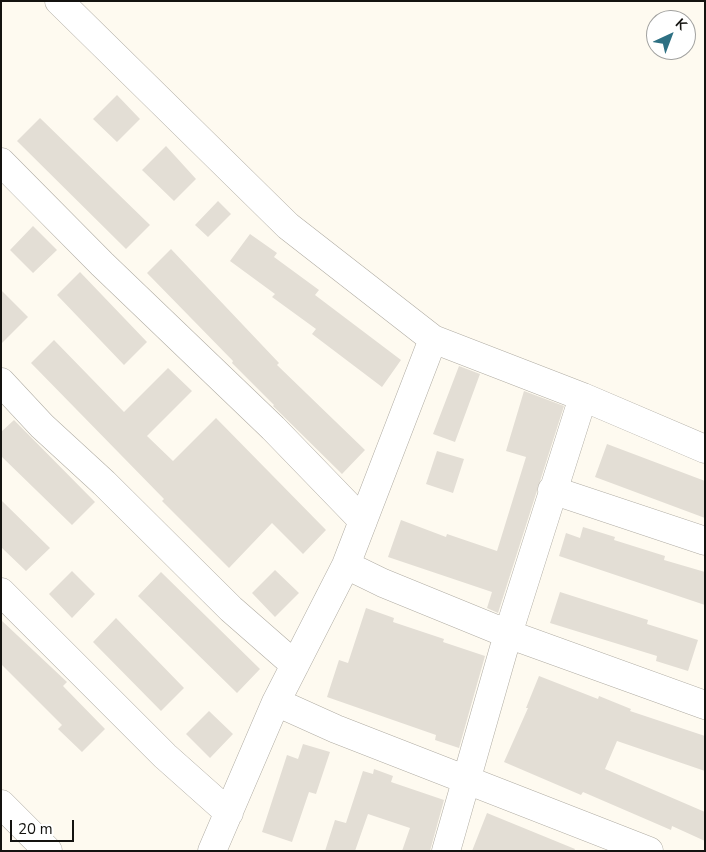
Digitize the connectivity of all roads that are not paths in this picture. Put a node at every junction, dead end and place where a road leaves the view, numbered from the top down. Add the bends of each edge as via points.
1 (59, 1) edge
2 (1, 162) edge
3 (433, 339) junction
4 (1, 382) edge
5 (583, 397) junction
6 (705, 448) edge
7 (552, 490) junction
8 (363, 521) junction
9 (705, 541) edge
10 (346, 565) junction
11 (1, 592) edge
12 (508, 634) junction
13 (295, 665) junction
14 (276, 702) junction
15 (705, 705) edge
16 (467, 778) junction
17 (1, 804) edge
18 (228, 813) junction
19 (221, 848) edge
20 (48, 851) edge
21 (446, 851) edge
22 (650, 851) edge

1 - 3 street via 288,226
2 - 8 street via 273,428
3 - 5 street
3 - 8 street
4 - 13 street via 42,426 231,609
5 - 6 street
5 - 7 street
7 - 9 street
7 - 12 street
8 - 10 street
10 - 12 street
10 - 13 street
11 - 18 street via 165,756
12 - 15 street
12 - 16 street
13 - 14 street
14 - 16 street via 336,730
14 - 18 street
16 - 21 street
16 - 22 street
17 - 20 street
18 - 19 street

